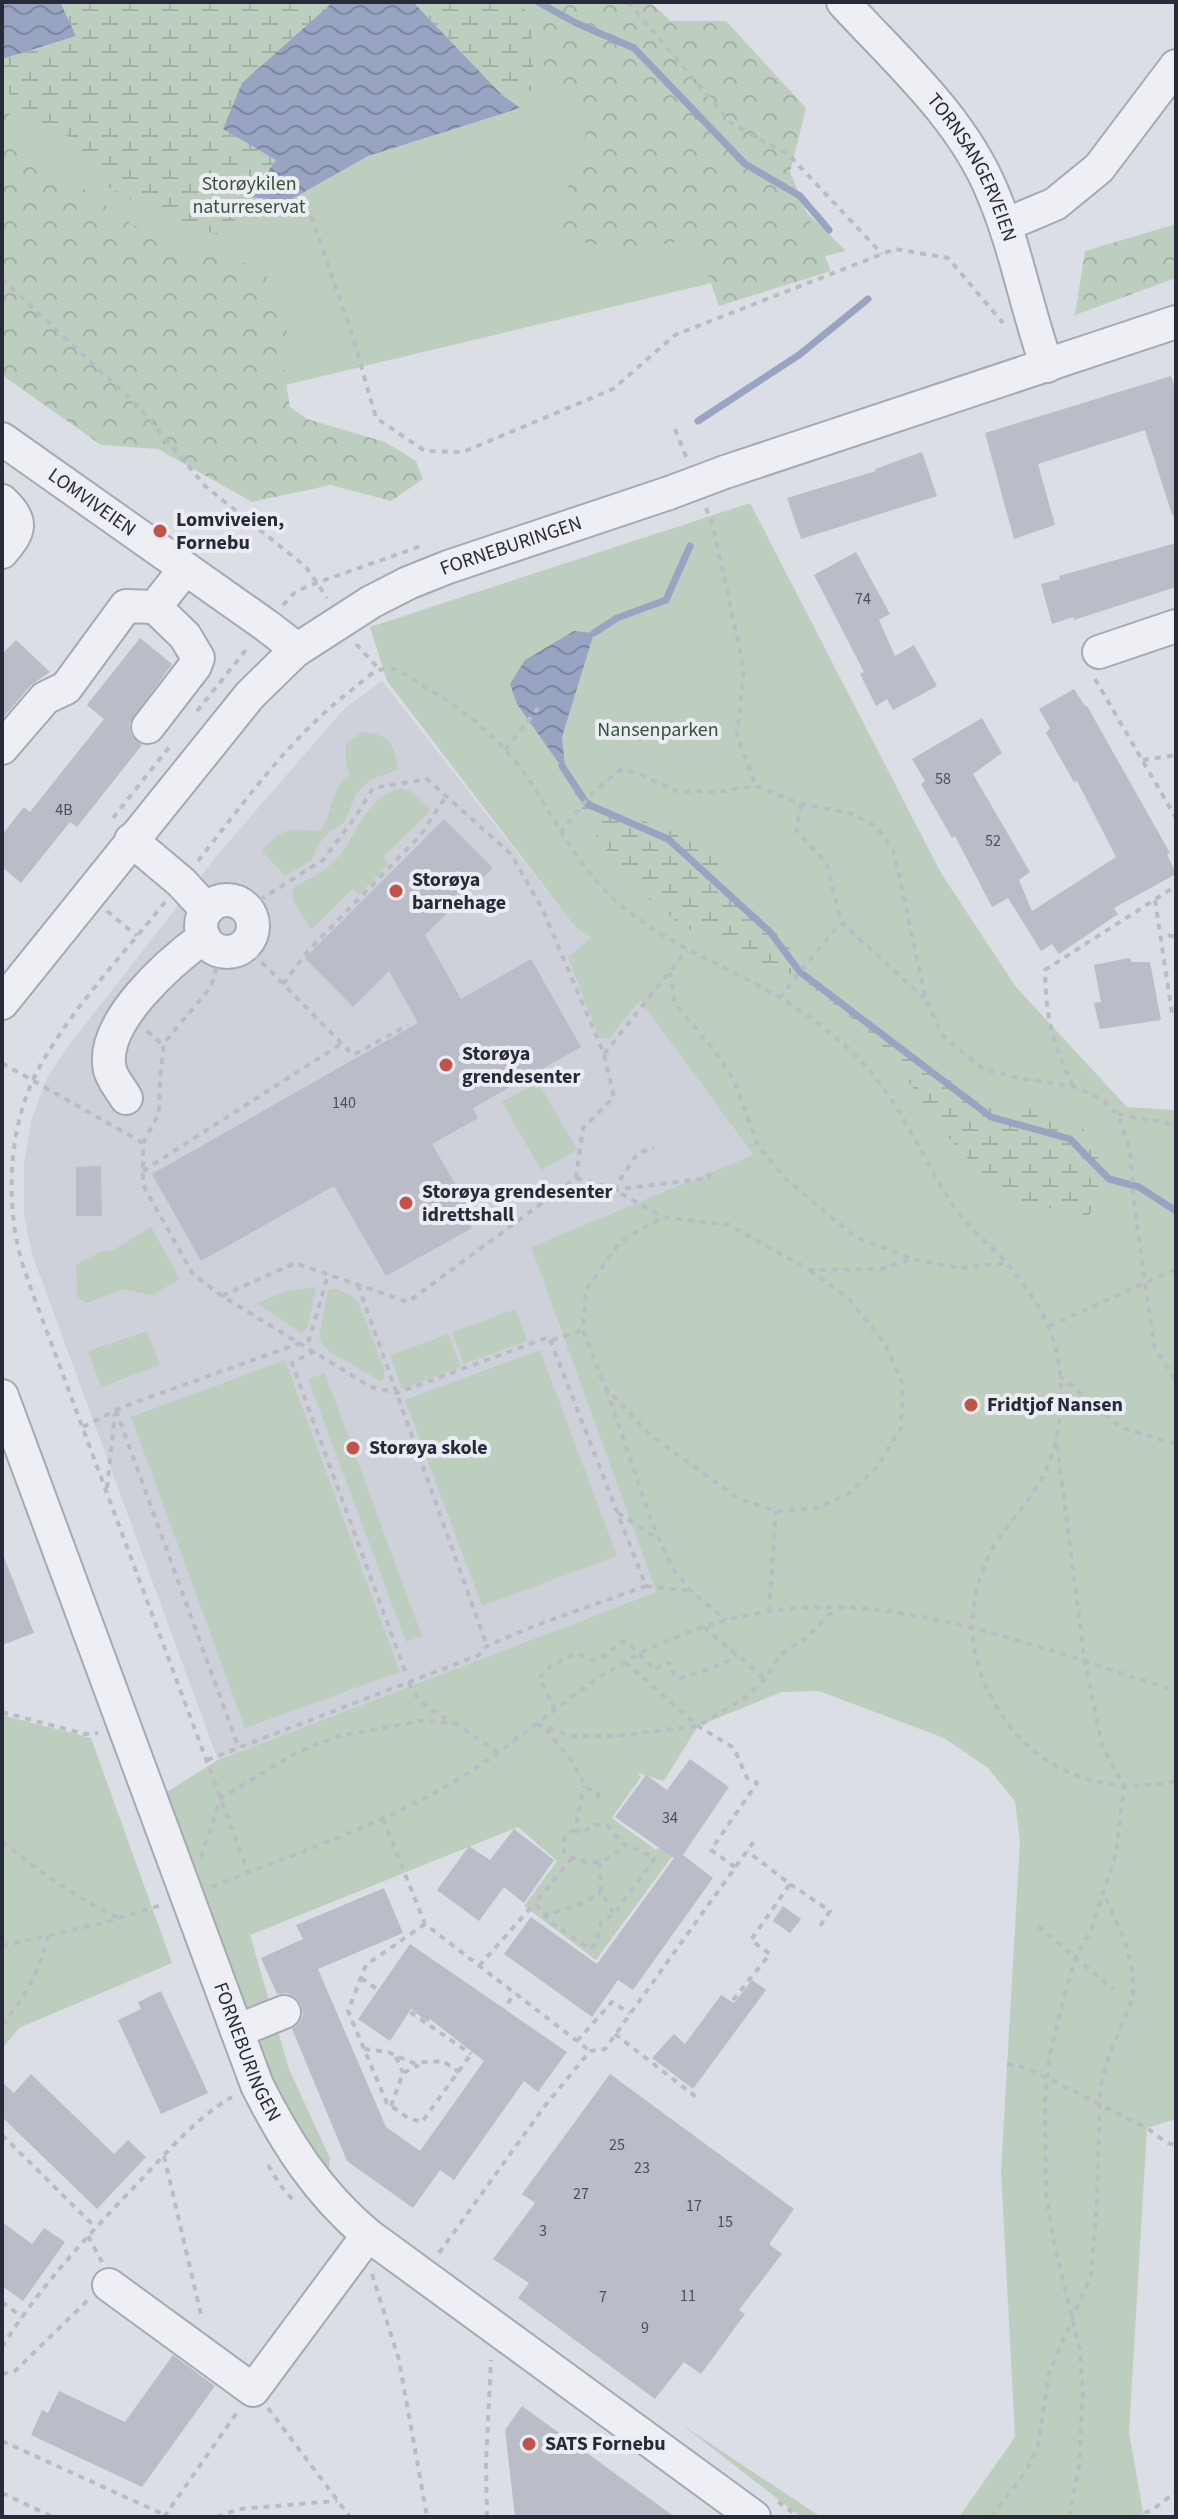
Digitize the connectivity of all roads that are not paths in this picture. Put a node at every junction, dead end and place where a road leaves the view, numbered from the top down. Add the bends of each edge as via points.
1 (843, 2) edge
2 (1176, 66) edge
3 (1005, 225) junction
4 (1175, 325) edge
5 (1047, 366) junction
6 (2, 439) edge
7 (2, 501) edge
8 (2, 552) edge
9 (185, 569) junction
10 (155, 607) junction
11 (1176, 626) edge
12 (295, 651) junction
13 (1099, 652) road end
14 (161, 734) road end
15 (2, 748) edge
16 (119, 832) junction
17 (247, 908) road end
18 (219, 936) junction
19 (2, 1003) edge
20 (126, 1098) dead end
21 (2, 1396) edge
22 (284, 2012) dead end
23 (237, 2031) junction
24 (368, 2235) junction
25 (109, 2285) road end
26 (764, 2508) edge

1 - 3 street, TORNSANGERVEIEN via 954,124 991,187
2 - 3 street via 1099,168 1055,204
3 - 5 street, TORNSANGERVEIEN
4 - 5 street, FORNEBURINGEN
5 - 12 street, FORNEBURINGEN, bridge via 725,472 680,482 448,567 371,602
6 - 9 street, LOMVIVEIEN
7 - 8 street via 18,526 16,537
9 - 10 street
9 - 12 street, LOMVIVEIEN
10 - 14 street via 185,636 198,658
10 - 15 street via 126,606 66,688 45,698
11 - 13 street
12 - 16 street, FORNEBURINGEN
16 - 18 street via 181,882
16 - 19 street, FORNEBURINGEN
17 - 18 street via 237,901 215,902
18 - 20 street via 174,959 126,1013 109,1047 110,1071
21 - 23 street, FORNEBURINGEN via 169,1898
22 - 23 street
23 - 24 street, FORNEBURINGEN via 280,2131 327,2197
24 - 25 street via 253,2390
24 - 26 street, FORNEBURINGEN

